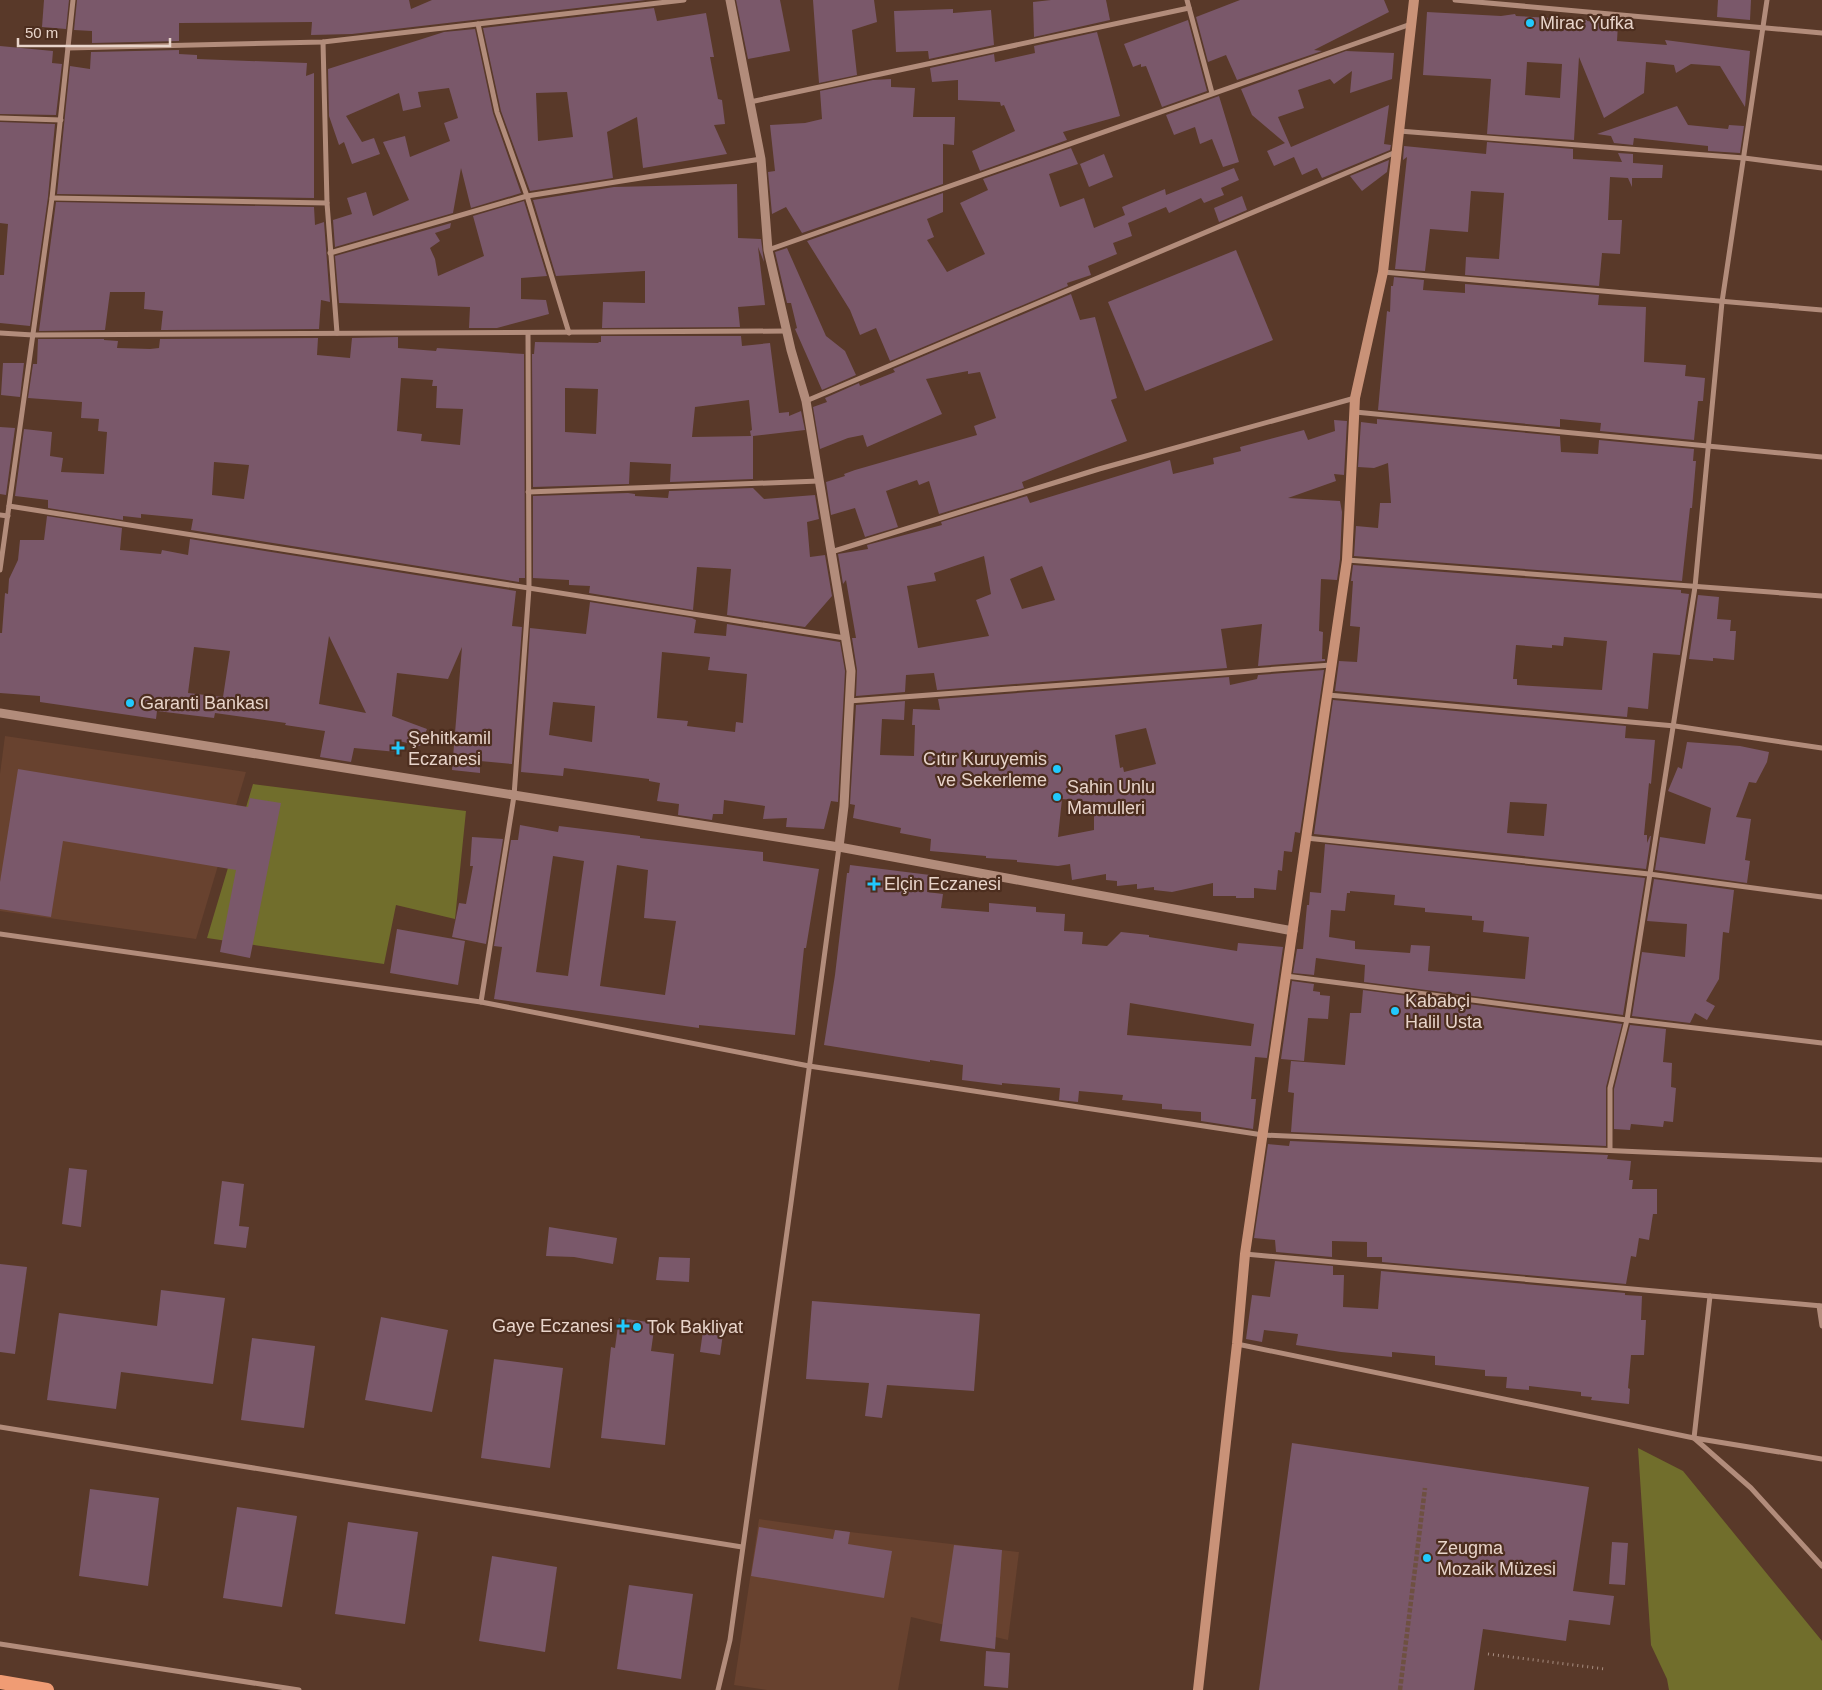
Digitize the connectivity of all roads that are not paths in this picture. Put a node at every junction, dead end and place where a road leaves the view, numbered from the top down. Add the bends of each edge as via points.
1 (73, 0) edge
2 (684, 0) edge
3 (730, 0) edge
4 (1187, 0) edge
5 (1414, 0) edge
6 (1455, 0) edge
7 (1768, 0) edge
8 (1189, 8) junction
9 (478, 24) junction
10 (1412, 24) junction
11 (1764, 26) junction
12 (1822, 32) edge
13 (323, 42) junction
14 (68, 48) junction
15 (1212, 93) junction
16 (750, 102) junction
17 (0, 118) edge
18 (61, 120) junction
19 (1399, 131) junction
20 (1397, 152) junction
21 (1744, 158) junction
22 (761, 159) junction
23 (1822, 168) edge
24 (528, 196) junction
25 (52, 198) junction
26 (327, 203) junction
27 (768, 250) junction
28 (330, 253) junction
29 (1383, 272) junction
30 (1722, 302) junction
31 (1822, 310) edge
32 (786, 331) junction
33 (0, 333) edge
34 (337, 333) junction
35 (528, 333) junction
36 (569, 333) junction
37 (33, 335) junction
38 (1355, 398) junction
39 (806, 401) junction
40 (1355, 412) junction
41 (1709, 446) junction
42 (1822, 457) edge
43 (819, 481) junction
44 (528, 492) junction
45 (9, 506) junction
46 (0, 515) edge
47 (8, 516) junction
48 (831, 552) junction
49 (1347, 560) junction
50 (0, 570) edge
51 (1695, 587) junction
52 (528, 588) junction
53 (1822, 596) edge
54 (845, 638) junction
55 (1332, 665) junction
56 (1328, 695) junction
57 (849, 701) junction
58 (0, 713) edge
59 (1674, 726) junction
60 (1822, 748) edge
61 (514, 796) junction
62 (1306, 838) junction
63 (838, 847) junction
64 (1649, 874) junction
65 (1822, 897) edge
66 (1293, 931) junction
67 (0, 934) edge
68 (1286, 976) junction
69 (481, 1002) junction
70 (1627, 1020) junction
71 (1822, 1043) edge
72 (809, 1066) junction
73 (1263, 1135) junction
74 (1610, 1150) junction
75 (1822, 1160) edge
76 (1245, 1254) junction
77 (1710, 1296) junction
78 (1820, 1306) edge
79 (1822, 1326) edge
80 (1237, 1344) junction
81 (0, 1427) edge
82 (1694, 1438) junction
83 (1822, 1459) edge
84 (742, 1547) junction
85 (1822, 1566) edge
86 (0, 1644) edge
87 (0, 1682) edge
88 (47, 1690) edge
89 (299, 1690) edge
90 (718, 1690) edge
91 (1198, 1690) edge

1 - 14 street
2 - 9 street
3 - 16 street
4 - 8 street
5 - 10 main road
6 - 11 street
7 - 11 street
8 - 15 street
8 - 16 street
9 - 13 street
9 - 24 street via 497,112
10 - 15 street
10 - 19 main road
11 - 12 street
11 - 21 street
13 - 14 street
13 - 26 street
14 - 18 street
15 - 27 street
16 - 22 street
17 - 18 street
18 - 25 street
19 - 20 main road
19 - 21 street
20 - 29 main road
20 - 39 street
21 - 23 street
21 - 30 street
22 - 24 street
22 - 27 street
24 - 28 street
24 - 36 street
25 - 26 street
25 - 37 street
26 - 28 street
27 - 32 street
28 - 34 street
29 - 30 street
29 - 38 main road
30 - 31 street
30 - 41 street
32 - 36 street
32 - 39 street
33 - 37 street
34 - 35 street
34 - 37 street
35 - 36 street
35 - 44 street
37 - 45 street
38 - 40 main road
38 - 48 street via 1099,469
39 - 43 street
40 - 41 street
40 - 49 main road
41 - 42 street
41 - 51 street
43 - 44 street
43 - 48 street
44 - 52 street
45 - 47 street
45 - 52 street
46 - 47 street
47 - 50 street
48 - 54 street
49 - 51 street
49 - 55 main road
51 - 53 street
51 - 59 street
52 - 54 street
52 - 61 street
54 - 57 street via 851,671
55 - 56 main road
55 - 57 street
56 - 59 street
56 - 62 main road
57 - 63 street via 844,806
58 - 61 street
59 - 60 street
59 - 64 street
61 - 63 street
61 - 69 street
62 - 64 street
62 - 66 main road
63 - 66 street
63 - 72 street
64 - 65 street
64 - 70 street
66 - 68 main road
67 - 69 street
68 - 70 street
68 - 73 main road
69 - 72 street
70 - 71 street
70 - 74 street via 1610,1088
72 - 73 street
72 - 84 street
73 - 74 street
73 - 76 main road
74 - 75 street
76 - 77 street
76 - 80 main road
77 - 78 street
77 - 82 street
78 - 79 street
80 - 82 street
80 - 91 main road
81 - 84 street
82 - 83 street
82 - 85 street via 1750,1488
84 - 90 street via 730,1640
86 - 89 street
87 - 88 highway

